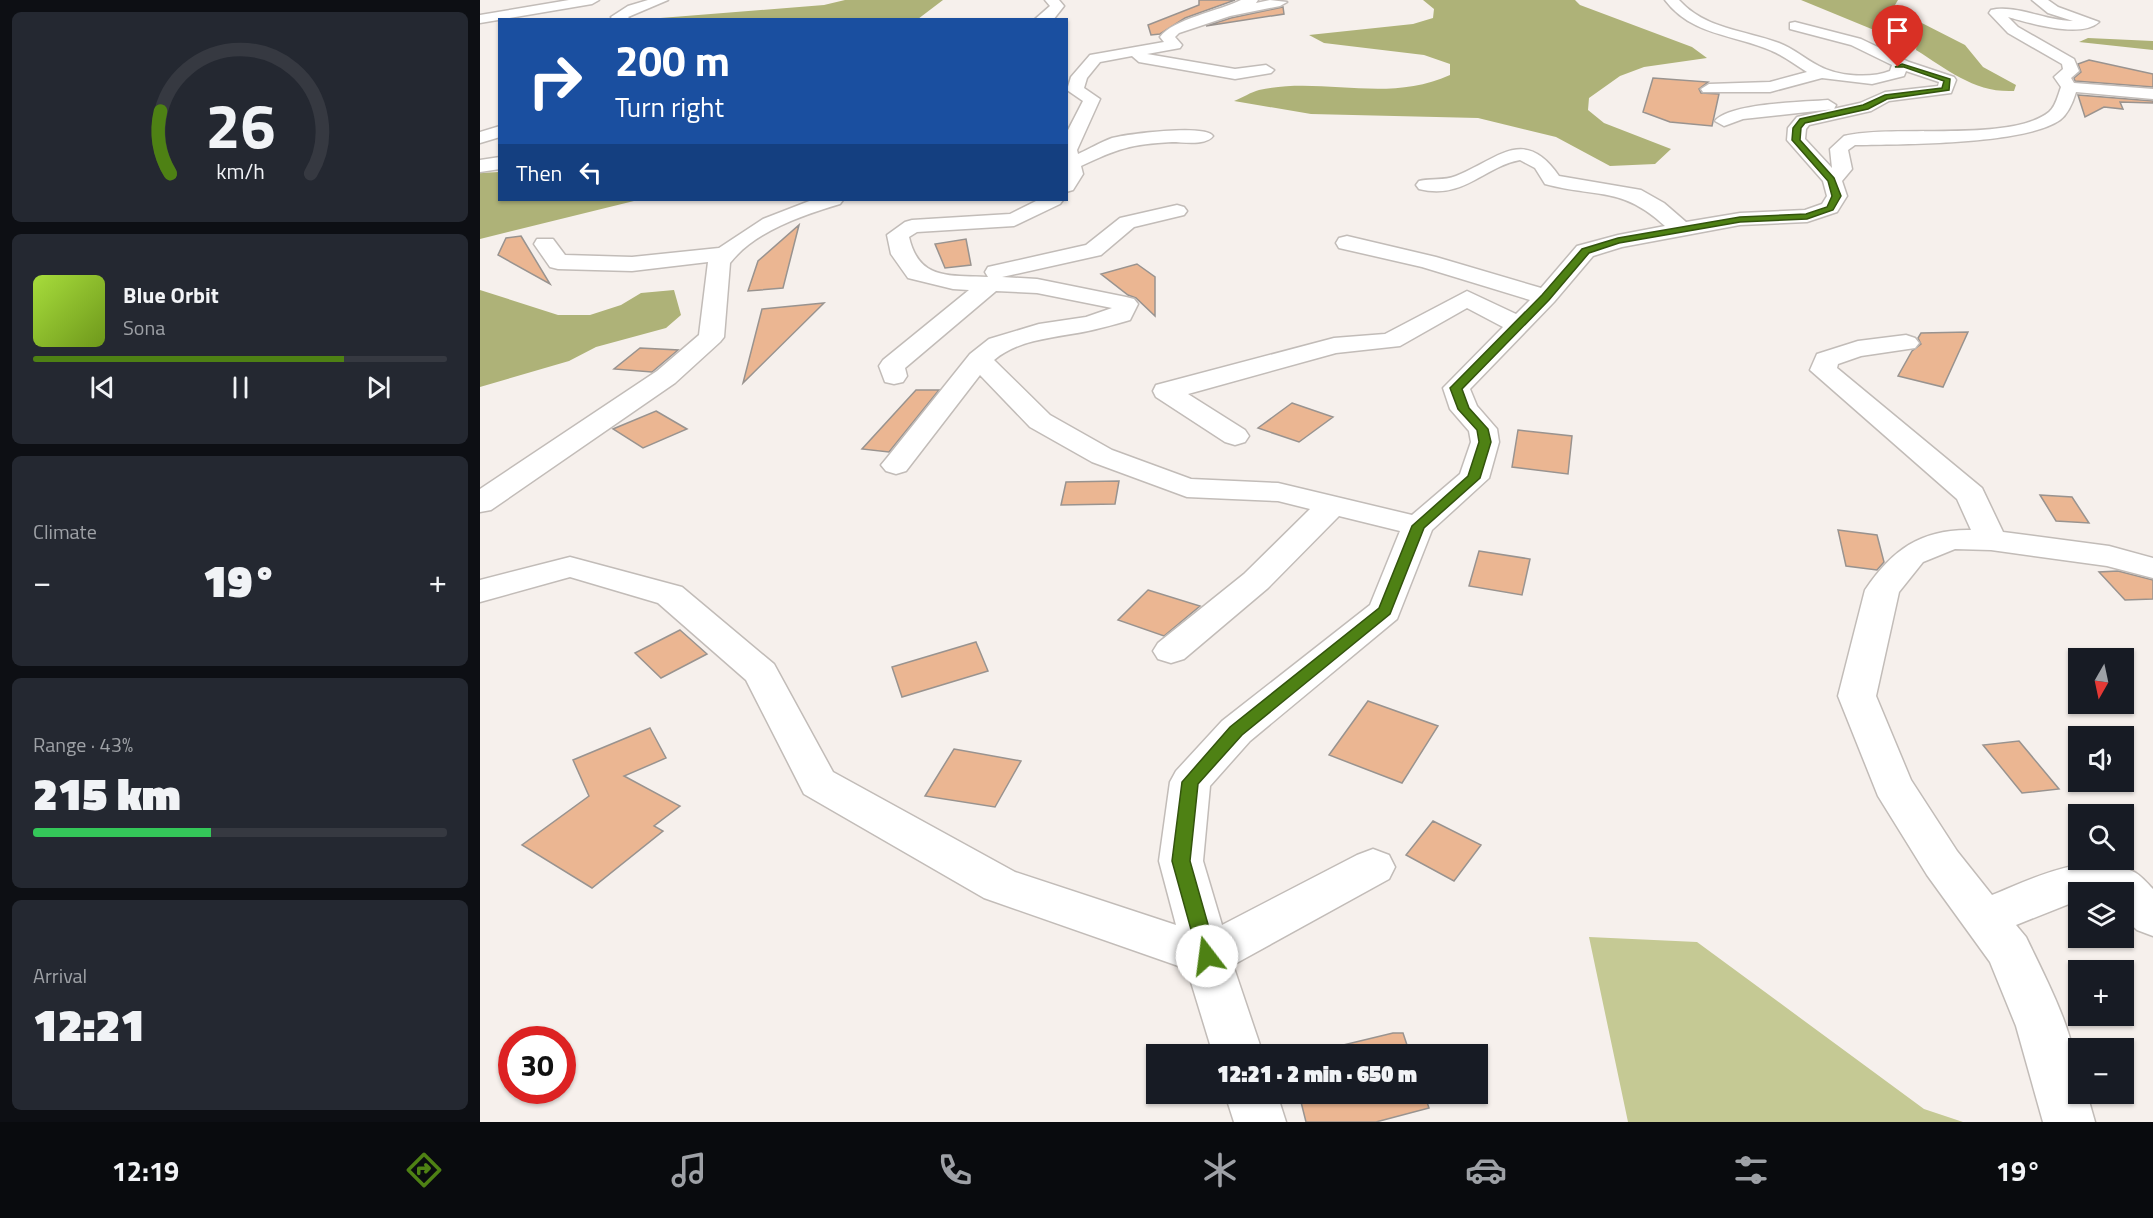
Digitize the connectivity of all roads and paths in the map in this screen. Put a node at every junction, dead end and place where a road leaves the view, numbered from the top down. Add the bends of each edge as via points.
1 (592, 0) edge
2 (661, 0) edge
3 (1052, 0) edge
4 (1251, 0) edge
5 (1672, 0) edge
6 (1693, 0) edge
7 (2038, 0) edge
8 (1280, 2) dead end
9 (545, 7) junction
10 (1225, 13) junction
11 (511, 18) edge
12 (563, 18) edge
13 (620, 18) edge
14 (1046, 18) edge
15 (1692, 18) junction
16 (480, 19) edge
17 (1795, 26) dead end
18 (1095, 58) junction
19 (1904, 65) junction
20 (1266, 70) dead end
21 (1823, 73) junction
22 (2069, 87) junction
23 (1709, 89) dead end
24 (2153, 94) edge
25 (1875, 102) junction
26 (1085, 115) junction
27 (1068, 119) edge
28 (1724, 121) dead end
29 (480, 130) edge
30 (498, 130) edge
31 (498, 131) edge
32 (1204, 136) dead end
33 (480, 138) edge
34 (1069, 160) edge
35 (498, 163) edge
36 (480, 166) edge
37 (1832, 180) junction
38 (1068, 183) edge
39 (1426, 185) dead end
40 (829, 201) edge
41 (1051, 201) edge
42 (1177, 211) dead end
43 (1683, 231) junction
44 (1347, 243) dead end
45 (545, 244) dead end
46 (723, 254) junction
47 (953, 282) junction
48 (990, 284) junction
49 (1546, 297) junction
50 (1518, 325) junction
51 (1906, 343) dead end
52 (979, 359) junction
53 (894, 376) dead end
54 (1235, 436) dead end
55 (896, 465) dead end
56 (480, 503) edge
57 (1332, 505) junction
58 (1418, 526) junction
59 (1991, 540) junction
60 (2153, 568) edge
61 (480, 591) edge
62 (1171, 651) dead end
63 (1373, 867) dead end
64 (2153, 917) edge
65 (1984, 918) junction
66 (1207, 956) junction
67 (1235, 1044) edge
68 (1254, 1104) edge
69 (1260, 1122) edge
70 (2069, 1122) edge

1 - 9 street
1 - 12 street via 565,12
2 - 13 street via 633,9
3 - 14 street via 1057,6
4 - 10 street
5 - 15 street
6 - 15 street via 1685,3
7 - 22 street via 2053,10 2092,22 2062,24 2005,12 1996,14 2013,30 2069,62 2071,71 2061,77
8 - 10 street
9 - 11 street
9 - 16 street
10 - 18 street via 1174,30 1167,37 1175,45
15 - 21 street via 1775,46
17 - 19 street via 1856,42
18 - 20 street via 1137,57 1235,74
18 - 26 street via 1079,77 1076,90 1092,99
19 - 21 street via 1892,77 1878,79
19 - 25 street via 1948,80 1945,90 1885,97
21 - 23 street via 1770,87
22 - 24 street
22 - 37 street via 2065,102 2054,117 2028,129 1850,140 1839,149 1842,169
25 - 28 street via 1776,109 1740,114
25 - 37 street via 1803,121 1797,128 1796,140
26 - 27 street
26 - 34 street via 1068,150
29 - 30 street
31 - 33 street
32 - 34 street via 1116,143
34 - 38 street via 1073,174
35 - 36 street
37 - 43 street via 1836,196 1830,208 1820,213 1740,219
39 - 43 street via 1458,183 1499,160 1521,154 1544,163 1552,180 1627,192 1649,202
40 - 46 street via 742,240
41 - 47 street via 1014,220 912,226 898,235 902,254 916,273
42 - 47 street via 1127,222 1093,250
43 - 49 street via 1618,241 1585,251
44 - 49 street
45 - 46 street via 558,262 632,264
46 - 56 street via 711,337 666,377
47 - 48 street
48 - 52 street via 1037,286 1126,304 1121,315 1039,331 998,344
48 - 53 street via 892,366
49 - 50 street
50 - 54 street via 1467,298 1391,341 1334,346 1166,391
50 - 58 street via 1456,388 1464,409 1483,429 1485,442 1474,478
51 - 59 street via 1858,349 1826,359 1823,370 1971,495
52 - 55 street
52 - 57 street via 1040,421 1102,456 1187,488 1278,492
57 - 58 street
57 - 62 street via 1256,581
58 - 66 street via 1385,610 1236,731 1190,782 1181,861
59 - 60 street via 2109,556
59 - 65 street via 1951,539 1911,555 1882,590 1857,696 1892,785 1942,863
61 - 66 street via 570,567 670,596 761,673 818,783 1000,885
63 - 66 street
64 - 65 street via 2118,884 2071,882
65 - 70 street via 2009,951 2041,1026
66 - 67 street
68 - 69 street

